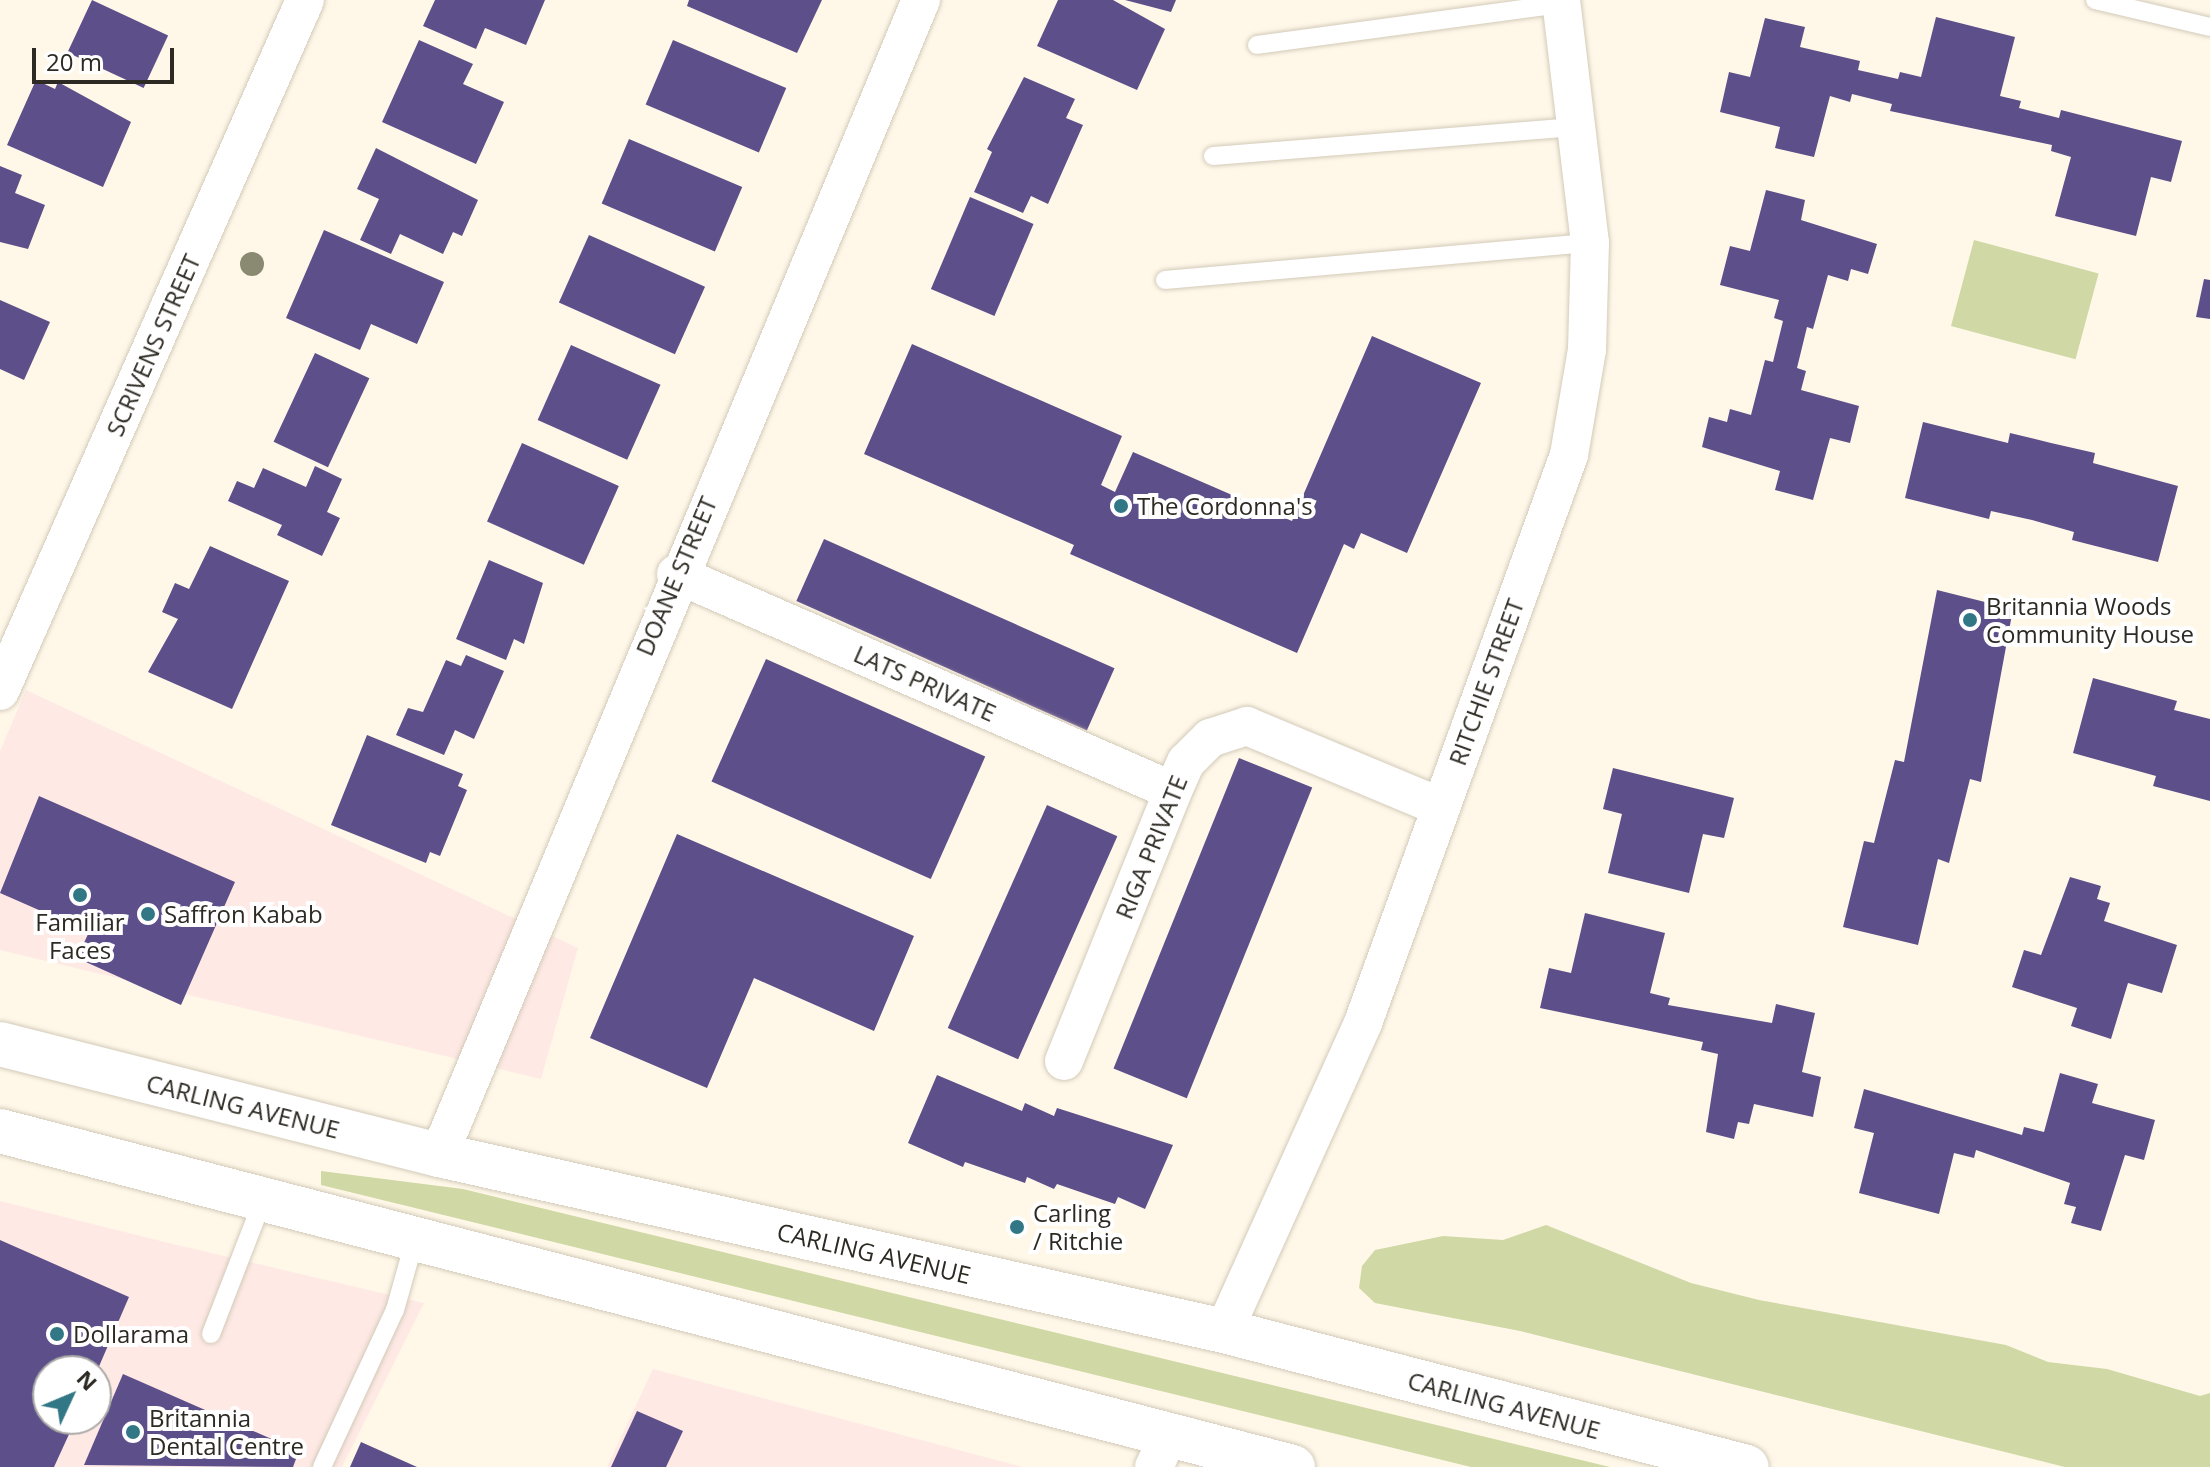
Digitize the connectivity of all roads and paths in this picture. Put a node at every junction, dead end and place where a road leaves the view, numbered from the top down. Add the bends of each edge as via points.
1 (305, 0) edge
2 (921, 0) edge
3 (2095, 0) edge
4 (1561, 2) edge
5 (2210, 27) edge
6 (1257, 45) dead end
7 (1575, 127) junction
8 (1213, 156) dead end
9 (1590, 243) junction
10 (1165, 280) dead end
11 (676, 574) junction
12 (0, 691) edge
13 (1173, 791) junction
14 (1441, 807) junction
15 (0, 1044) edge
16 (1064, 1061) dead end
17 (0, 1131) edge
18 (439, 1155) junction
19 (263, 1200) junction
20 (415, 1239) junction
21 (1224, 1331) junction
22 (211, 1334) dead end
23 (1161, 1452) edge
24 (322, 1467) edge
25 (1293, 1467) edge
26 (1747, 1467) edge

1 - 12 street, SCRIVENS STREET
2 - 11 street, DOANE STREET
3 - 5 lane
4 - 6 lane
4 - 7 street, RITCHIE STREET
7 - 8 lane
7 - 9 street, RITCHIE STREET
9 - 10 lane
9 - 14 street, RITCHIE STREET via 1587,350 1569,455
11 - 13 street, LATS PRIVATE
11 - 18 street, DOANE STREET
13 - 14 street, RIGA PRIVATE via 1186,762 1210,738 1247,726
13 - 16 street, RIGA PRIVATE
14 - 21 street, RITCHIE STREET via 1363,1023
15 - 18 main road, CARLING AVENUE
17 - 19 main road
18 - 21 main road, CARLING AVENUE
19 - 20 main road
19 - 22 lane
20 - 23 main road
20 - 24 lane via 395,1310
21 - 26 main road, CARLING AVENUE
23 - 25 main road

